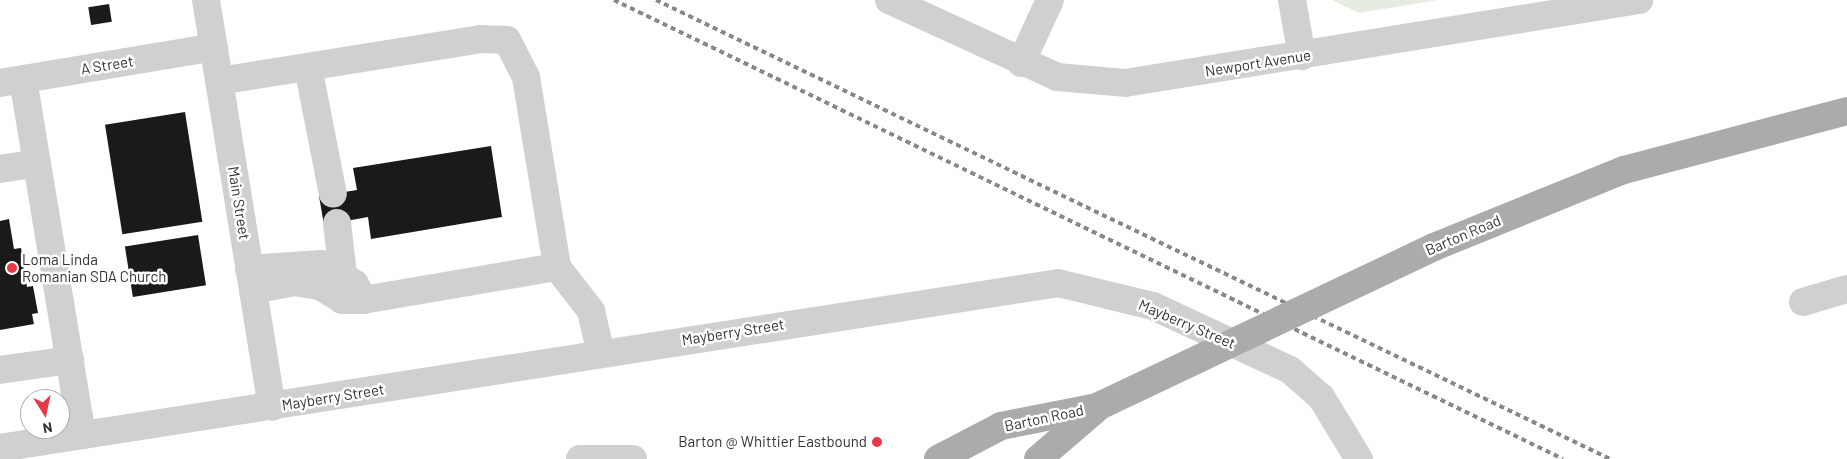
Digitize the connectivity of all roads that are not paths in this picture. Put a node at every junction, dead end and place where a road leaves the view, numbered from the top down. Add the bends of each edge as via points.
1 (206, 0) edge
2 (890, 0) edge
3 (1050, 0) edge
4 (1292, 0) edge
5 (1639, 0) edge
6 (214, 48) junction
7 (1302, 56) junction
8 (1021, 64) junction
9 (308, 67) junction
10 (11, 81) edge
11 (219, 82) junction
12 (1847, 111) edge
13 (37, 163) junction
14 (0, 169) edge
15 (333, 194) dead end
16 (337, 223) dead end
17 (557, 267) junction
18 (343, 274) junction
19 (251, 280) junction
20 (1847, 288) edge
21 (362, 300) junction
22 (1803, 302) dead end
23 (601, 354) junction
24 (70, 360) junction
25 (0, 370) edge
26 (272, 407) junction
27 (1098, 407) junction
28 (82, 436) junction
29 (0, 448) edge
30 (48, 450) edge
31 (580, 459) edge
32 (633, 459) edge
33 (938, 459) edge
34 (1038, 459) edge
35 (1359, 459) edge

1 - 6 street, Main Street
2 - 8 street, Newport Avenue
3 - 8 street
4 - 7 street
5 - 7 street, Newport Avenue
6 - 10 street, A Street
6 - 11 street, Main Street
7 - 8 street, Newport Avenue via 1125,83 1057,77
9 - 11 street
9 - 15 street
9 - 17 street via 481,39 507,40 526,77
10 - 13 street
11 - 19 street, Main Street
12 - 27 main road, Barton Road, bridge via 1624,170 1434,247
13 - 14 street
13 - 24 street
16 - 18 street
17 - 21 street
17 - 23 street via 591,311
18 - 19 street via 320,264
18 - 21 street via 355,284
19 - 21 street via 320,286 342,300
19 - 26 street, Main Street
20 - 22 street
23 - 26 street, Mayberry Street
23 - 35 street, Mayberry Street via 1058,283 1153,306 1290,370 1321,397
24 - 25 street
24 - 28 street
26 - 28 street, Mayberry Street
27 - 33 main road, Barton Road via 1001,426
27 - 34 main road, Barton Road
28 - 30 street, Mayberry Street
29 - 30 street, Mayberry Street
31 - 32 street

